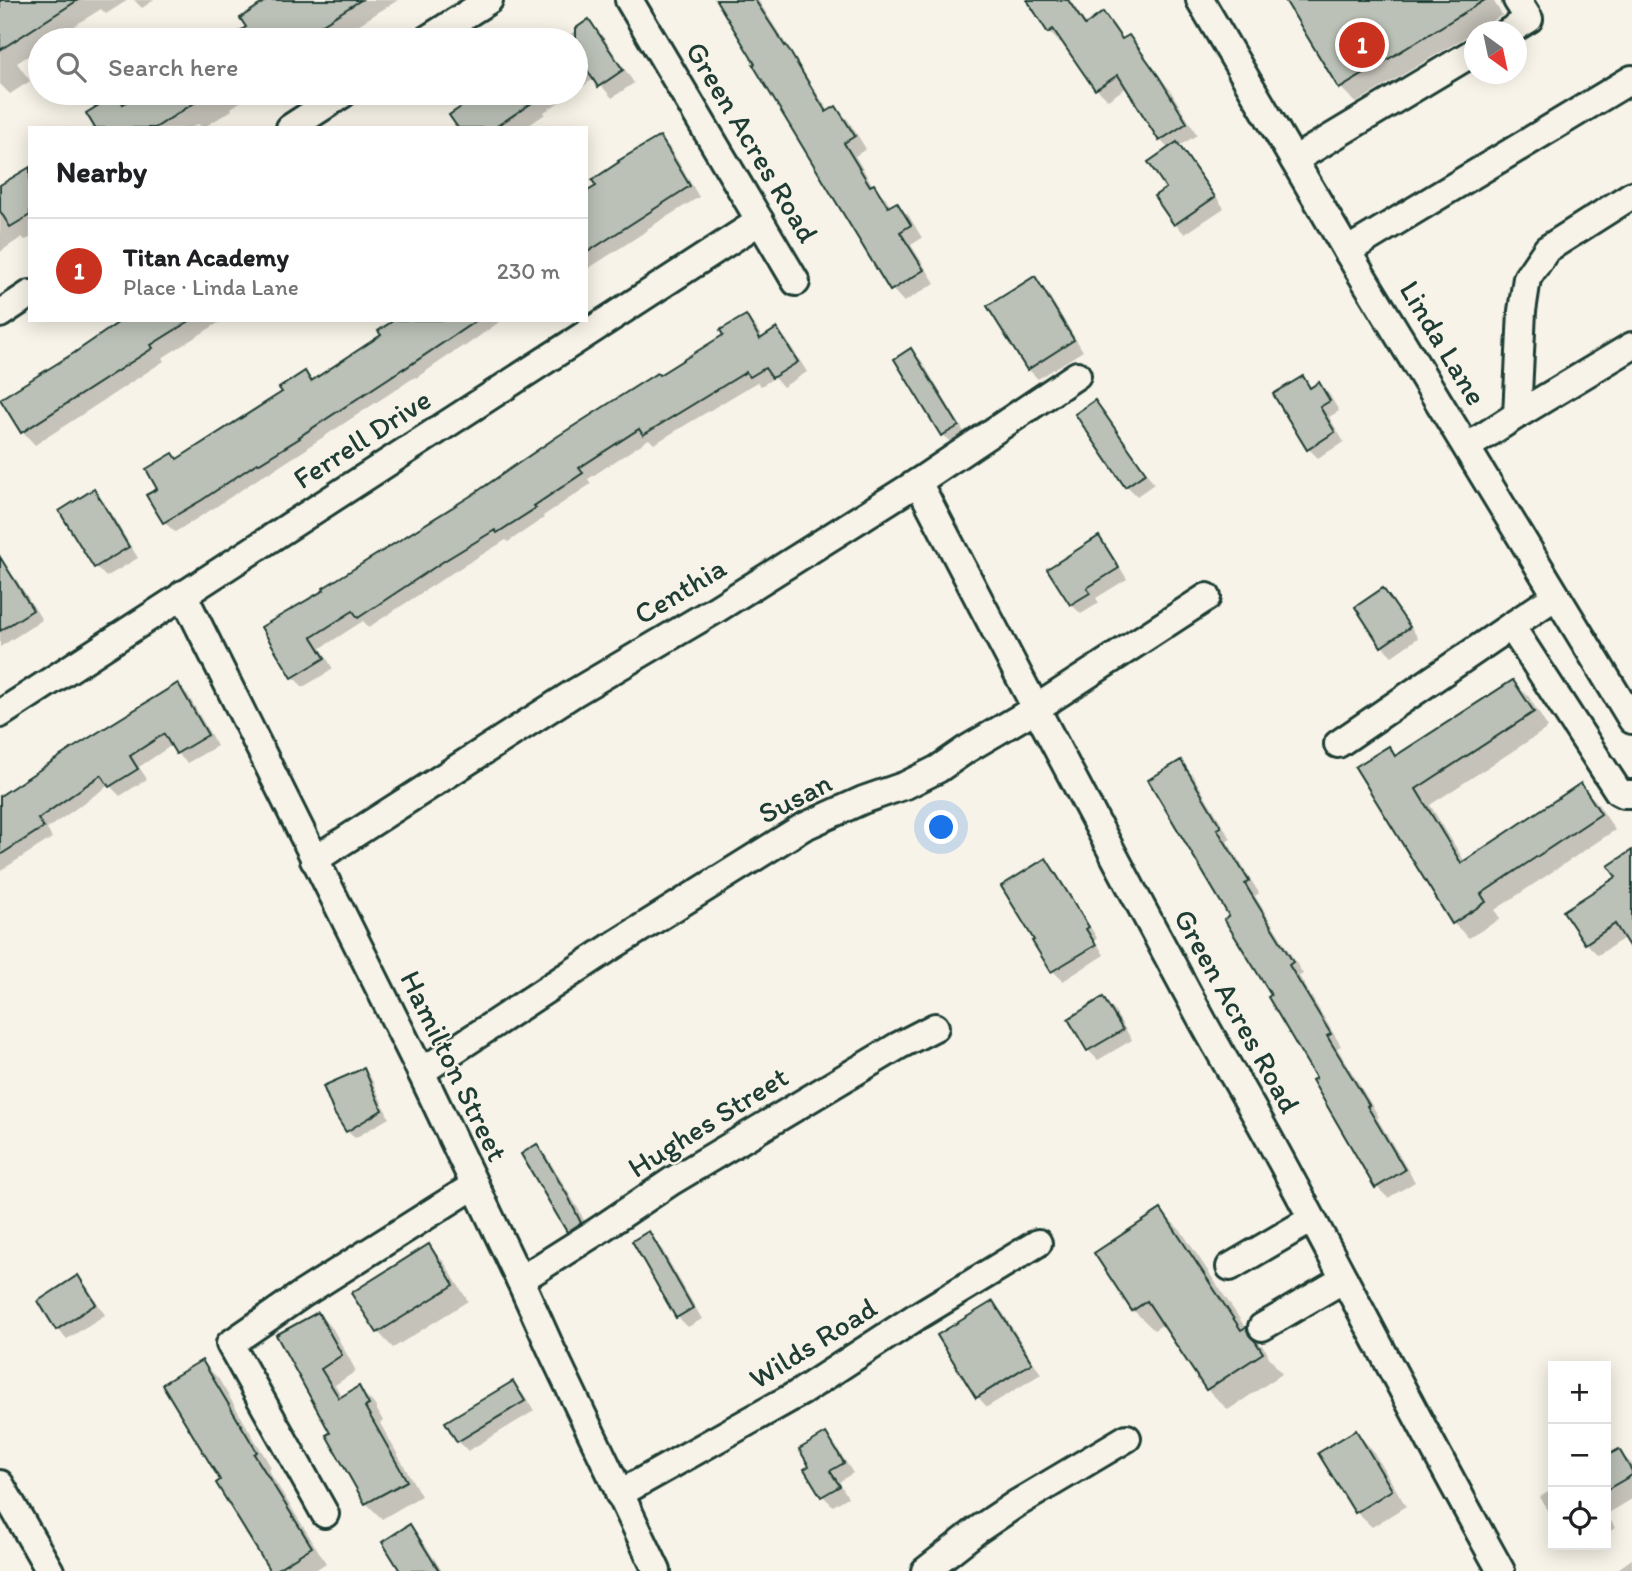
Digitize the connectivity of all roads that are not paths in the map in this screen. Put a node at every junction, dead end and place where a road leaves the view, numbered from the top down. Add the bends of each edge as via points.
1 (489, 0) edge
2 (629, 0) edge
3 (1200, 0) edge
4 (1517, 0) edge
5 (1526, 21) edge
6 (445, 28) edge
7 (1464, 59) edge
8 (1632, 79) edge
9 (325, 105) edge
10 (293, 126) edge
11 (1294, 160) junction
12 (1632, 195) edge
13 (760, 221) junction
14 (1347, 251) junction
15 (796, 282) dead end
16 (28, 296) edge
17 (0, 314) edge
18 (1632, 346) edge
19 (1077, 375) dead end
20 (1517, 415) junction
21 (1467, 447) junction
22 (918, 482) junction
23 (183, 594) junction
24 (1556, 596) junction
25 (1207, 597) dead end
26 (1511, 626) junction
27 (1035, 709) junction
28 (0, 714) edge
29 (1632, 720) edge
30 (1338, 744) dead end
31 (1632, 794) edge
32 (314, 860) junction
33 (935, 1027) dead end
34 (421, 1072) junction
35 (475, 1185) junction
36 (1312, 1219) junction
37 (1038, 1243) dead end
38 (1230, 1267) dead end
39 (1344, 1279) junction
40 (520, 1280) junction
41 (1262, 1327) dead end
42 (1127, 1438) dead end
43 (0, 1484) edge
44 (620, 1494) junction
45 (325, 1514) dead end
46 (50, 1571) edge
47 (657, 1571) edge
48 (925, 1571) edge
49 (1501, 1571) edge

1 - 6 street
2 - 13 street, Green Acres Road
3 - 11 street, Linda Lane
4 - 5 street via 1529,19
7 - 11 street
8 - 14 street
9 - 10 street
11 - 14 street, Linda Lane
12 - 20 street via 1547,249 1527,278 1521,311
13 - 15 street, Green Acres Road
13 - 23 street, Ferrell Drive
14 - 21 street, Linda Lane
16 - 17 street
18 - 20 street
19 - 22 street, Centhia
20 - 21 street
21 - 24 street, Linda Lane
22 - 27 street, Green Acres Road
22 - 32 street, Centhia
23 - 28 street, Ferrell Drive
23 - 32 street, Hamilton Street
24 - 26 street
24 - 29 street, Linda Lane
25 - 27 street, Susan
26 - 30 street
26 - 31 street via 1618,791
27 - 34 street, Susan via 938,769 803,827
27 - 36 street, Green Acres Road
32 - 34 street, Hamilton Street
33 - 40 street, Hughes Street via 672,1181
34 - 35 street, Hamilton Street
35 - 40 street, Hamilton Street
35 - 45 street via 230,1344
36 - 38 street
36 - 39 street, Green Acres Road
37 - 44 street, Wilds Road via 801,1392
39 - 41 street
39 - 49 street, Green Acres Road
40 - 44 street, Hamilton Street
42 - 48 street via 1016,1504
43 - 46 street
44 - 47 street, Hamilton Street

